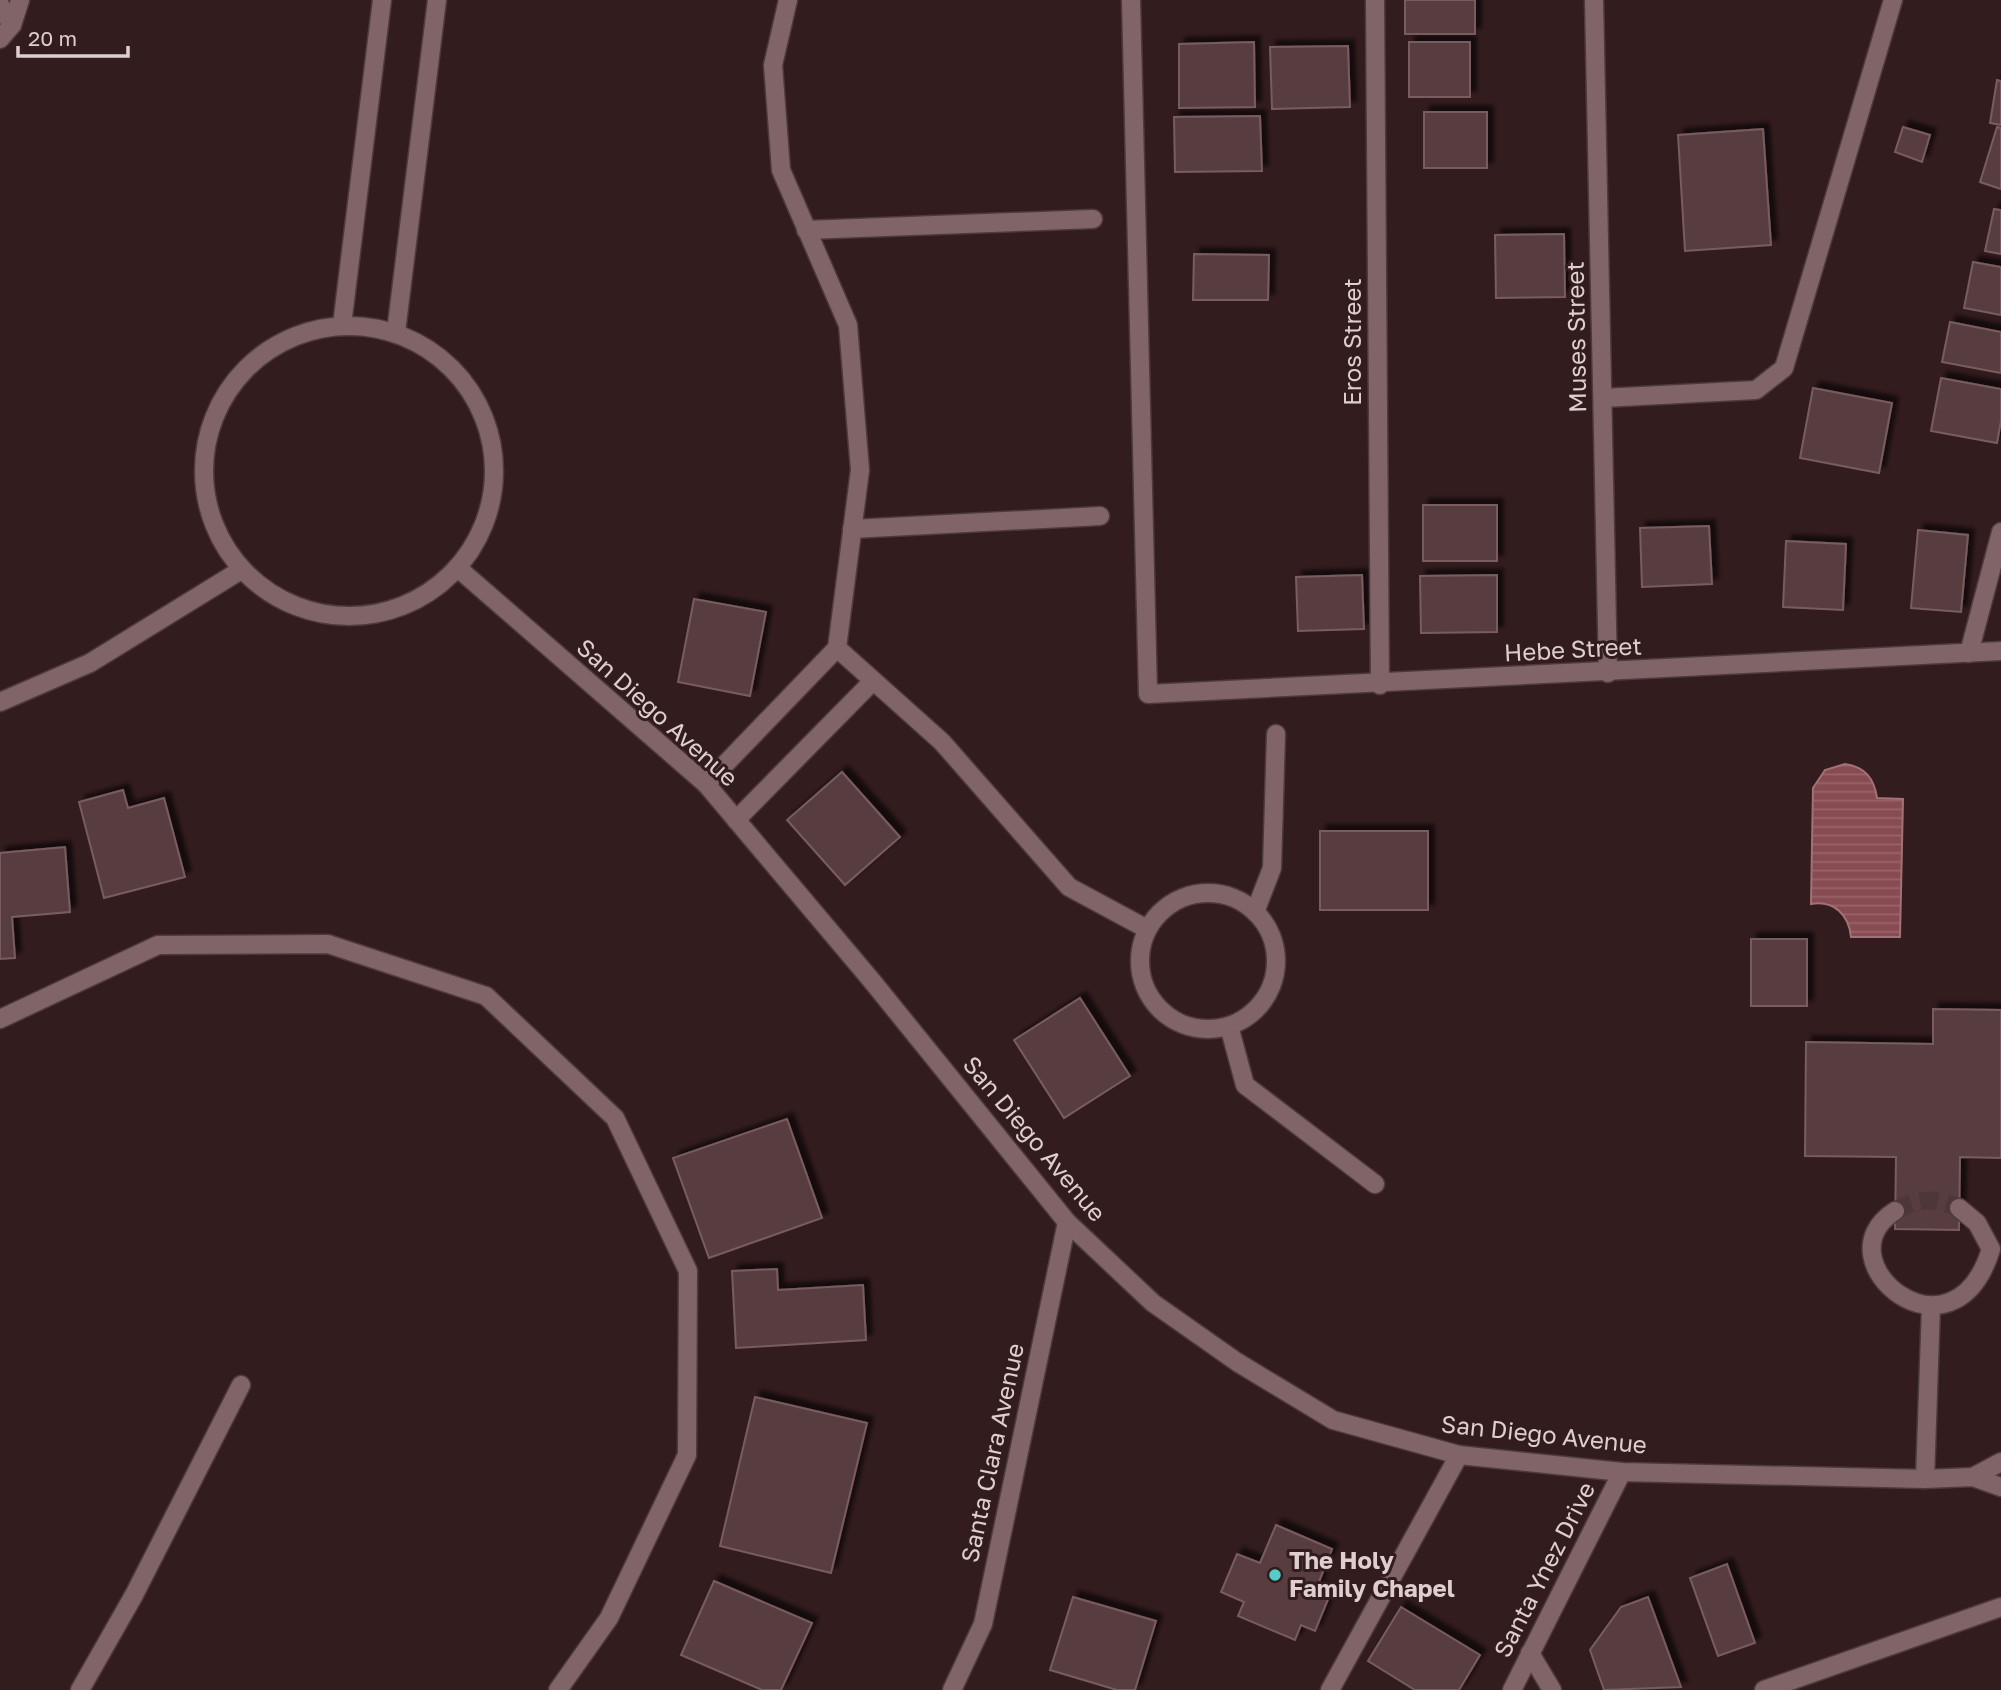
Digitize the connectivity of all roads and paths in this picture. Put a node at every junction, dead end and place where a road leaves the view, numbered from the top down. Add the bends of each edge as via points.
1 (20, 0) edge
2 (382, 0) edge
3 (437, 0) edge
4 (788, 0) edge
5 (1131, 0) edge
6 (1375, 0) edge
7 (1594, 0) edge
8 (1893, 0) edge
9 (0, 5) edge
10 (6, 32) edge
11 (1093, 219) dead end
12 (806, 230) junction
13 (342, 325) junction
14 (396, 332) junction
15 (1603, 398) junction
16 (1100, 516) dead end
17 (852, 529) junction
18 (2001, 532) edge
19 (459, 569) junction
20 (241, 570) junction
21 (837, 648) junction
22 (2001, 651) edge
23 (1969, 653) junction
24 (1608, 673) junction
25 (872, 682) junction
26 (1380, 684) junction
27 (0, 702) edge
28 (1276, 734) dead end
29 (706, 784) junction
30 (736, 820) junction
31 (1255, 912) junction
32 (1147, 929) junction
33 (0, 1019) edge
34 (1229, 1026) junction
35 (1375, 1184) dead end
36 (1959, 1208) tunnel mouth
37 (1895, 1210) tunnel mouth
38 (1067, 1222) junction
39 (1996, 1248) edge
40 (1931, 1306) junction
41 (241, 1385) dead end
42 (1459, 1455) junction
43 (2001, 1462) edge
44 (1622, 1472) junction
45 (1973, 1477) junction
46 (1925, 1479) junction
47 (2001, 1487) edge
48 (2001, 1606) edge
49 (1530, 1653) junction
50 (80, 1690) edge
51 (558, 1690) edge
52 (952, 1690) edge
53 (1329, 1690) edge
54 (1512, 1690) edge
55 (1552, 1690) edge
56 (1764, 1690) edge

1 - 10 street
2 - 13 street
3 - 14 street
4 - 12 street via 773,65 780,170
5 - 26 street, Hebe Street via 1148,694
6 - 26 street, Eros Street
7 - 15 street, Muses Street
8 - 15 street via 1784,368 1756,390
9 - 10 street
11 - 12 street
12 - 17 street via 848,325 860,470
13 - 14 street
13 - 20 street via 295,335 254,359 219,405 206,438 203,485 215,530
14 - 19 street via 439,355 472,390 492,433 496,481 484,528
15 - 24 street, Muses Street
16 - 17 street
17 - 21 street
18 - 23 street
19 - 20 street via 420,598 374,615 326,615 280,599
19 - 29 street, San Diego Avenue
20 - 27 street via 90,663
21 - 25 street
21 - 29 street
22 - 23 street, Hebe Street
23 - 24 street, Hebe Street
24 - 26 street, Hebe Street
25 - 30 street
25 - 32 street via 942,742 1069,887
28 - 31 street via 1272,868
29 - 30 street, San Diego Avenue
30 - 38 street, San Diego Avenue
31 - 32 street via 1237,900 1196,894 1160,913
31 - 34 street via 1269,930 1276,953 1275,976 1266,998 1250,1015
32 - 34 street via 1140,951 1141,974 1149,996 1183,1025 1206,1030
33 - 51 street via 158,945 328,944 485,996 615,1118 688,1271 687,1455 609,1618
34 - 35 street via 1245,1085
36 - 39 street
37 - 40 street via 1879,1228 1872,1245 1872,1263 1889,1288
38 - 42 street, San Diego Avenue via 1153,1303 1237,1362 1322,1413
38 - 52 street, Santa Clara Avenue via 983,1624
39 - 40 street via 1975,1284 1960,1297
40 - 46 street
41 - 50 street
42 - 44 street, San Diego Avenue
42 - 53 street
43 - 45 street
44 - 46 street, San Diego Avenue
44 - 49 street, Santa Ynez Drive
45 - 46 street, San Diego Avenue
45 - 47 street
48 - 56 street
49 - 54 street, Santa Ynez Drive
49 - 55 street

